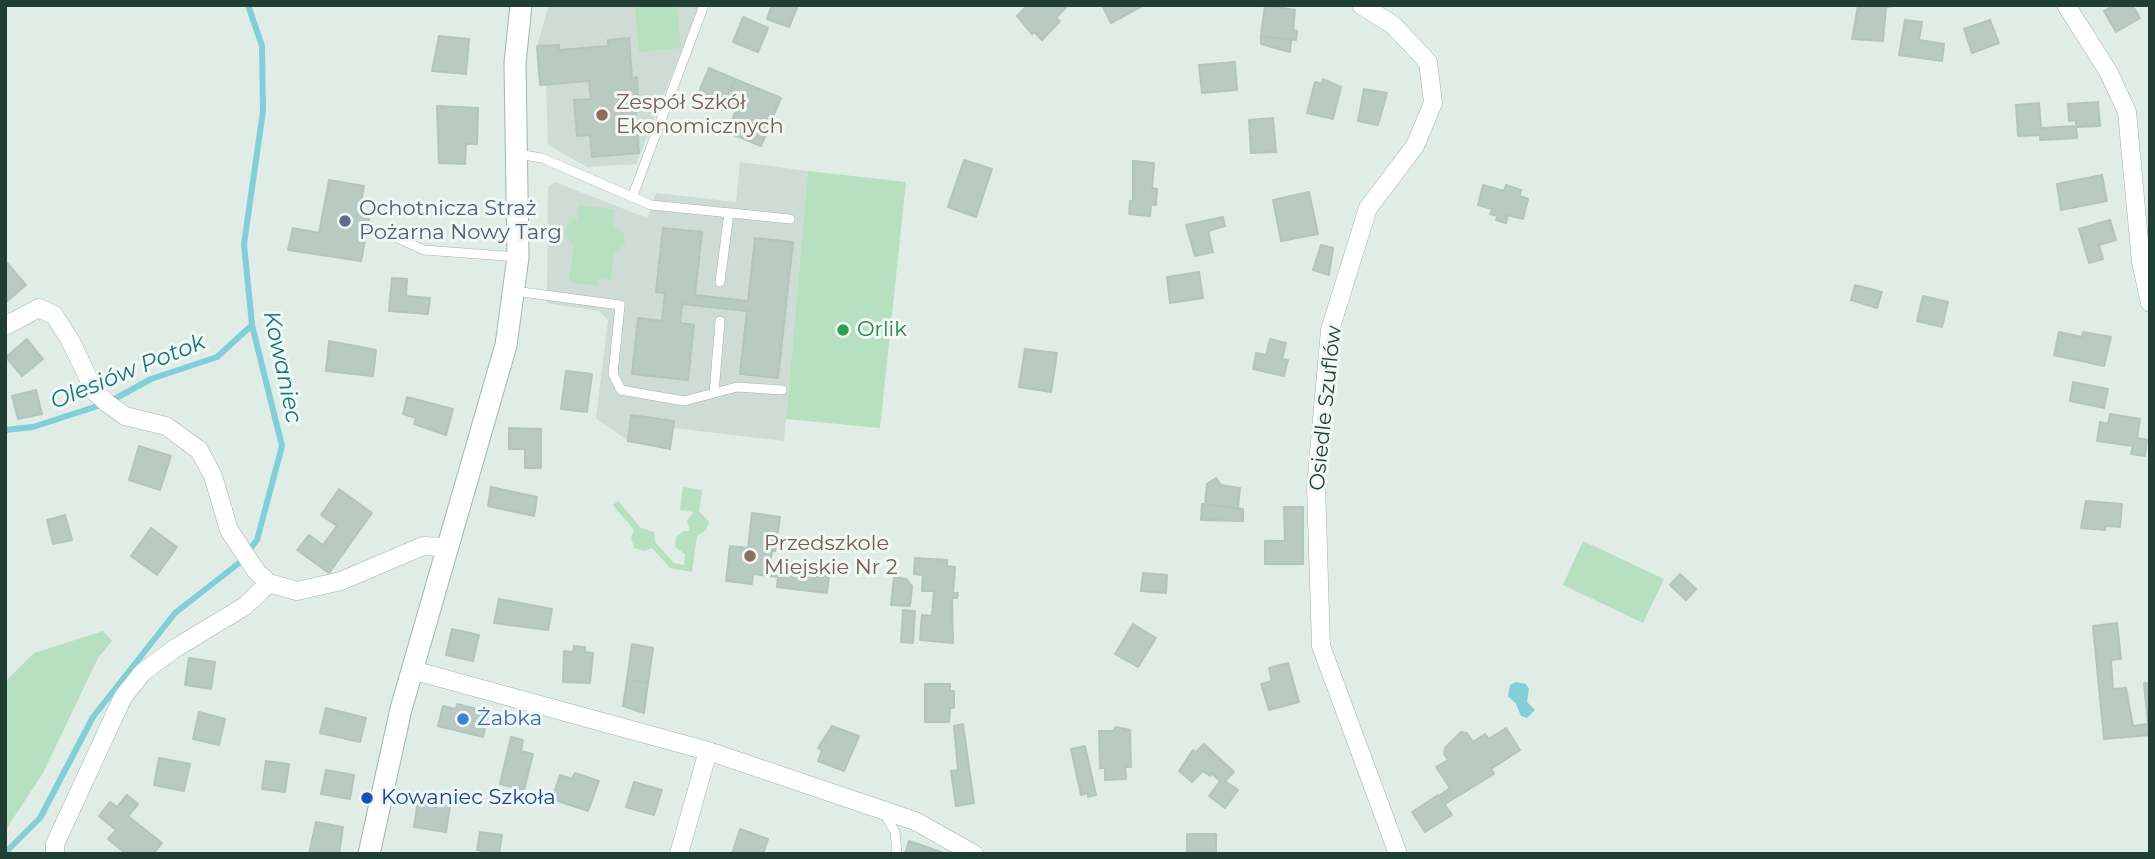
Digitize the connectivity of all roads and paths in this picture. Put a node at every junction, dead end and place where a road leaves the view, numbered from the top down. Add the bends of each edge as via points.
1 (521, 5) edge
2 (704, 5) edge
3 (1361, 5) edge
4 (2066, 5) edge
5 (517, 153) junction
6 (632, 198) junction
7 (729, 213) junction
8 (790, 219) dead end
9 (389, 234) dead end
10 (518, 257) junction
11 (720, 282) dead end
12 (514, 291) junction
13 (2150, 303) edge
14 (720, 321) dead end
15 (5, 326) edge
16 (782, 390) dead end
17 (714, 393) junction
18 (447, 547) junction
19 (263, 577) junction
20 (412, 670) junction
21 (708, 751) junction
22 (882, 810) junction
23 (55, 854) edge
24 (369, 854) edge
25 (679, 854) edge
26 (897, 854) edge
27 (974, 854) edge
28 (1398, 854) edge

1 - 5 street via 515,62
2 - 6 lane
3 - 28 street, Osiedle Szuflów via 1393,25 1429,62 1433,103 1415,146 1368,208 1330,331 1316,486 1321,646
4 - 13 street via 2108,71 2127,112 2141,262
5 - 6 lane via 542,158
5 - 10 street
6 - 7 lane via 651,205
7 - 8 lane
7 - 11 lane
9 - 10 lane via 424,250
10 - 12 street
12 - 17 lane via 620,305 613,374 621,390 684,401
12 - 18 street via 494,396
14 - 17 lane
15 - 19 street via 39,308 54,315 95,392 125,416 166,426 198,450 212,476 229,530
16 - 17 lane via 737,387
18 - 19 street via 423,546 341,581 297,590
18 - 20 street
19 - 23 street via 245,606 174,649 142,673 122,697 55,844
20 - 21 street
20 - 24 street
21 - 22 street
21 - 25 street
22 - 26 lane via 895,832
22 - 27 street via 915,821

